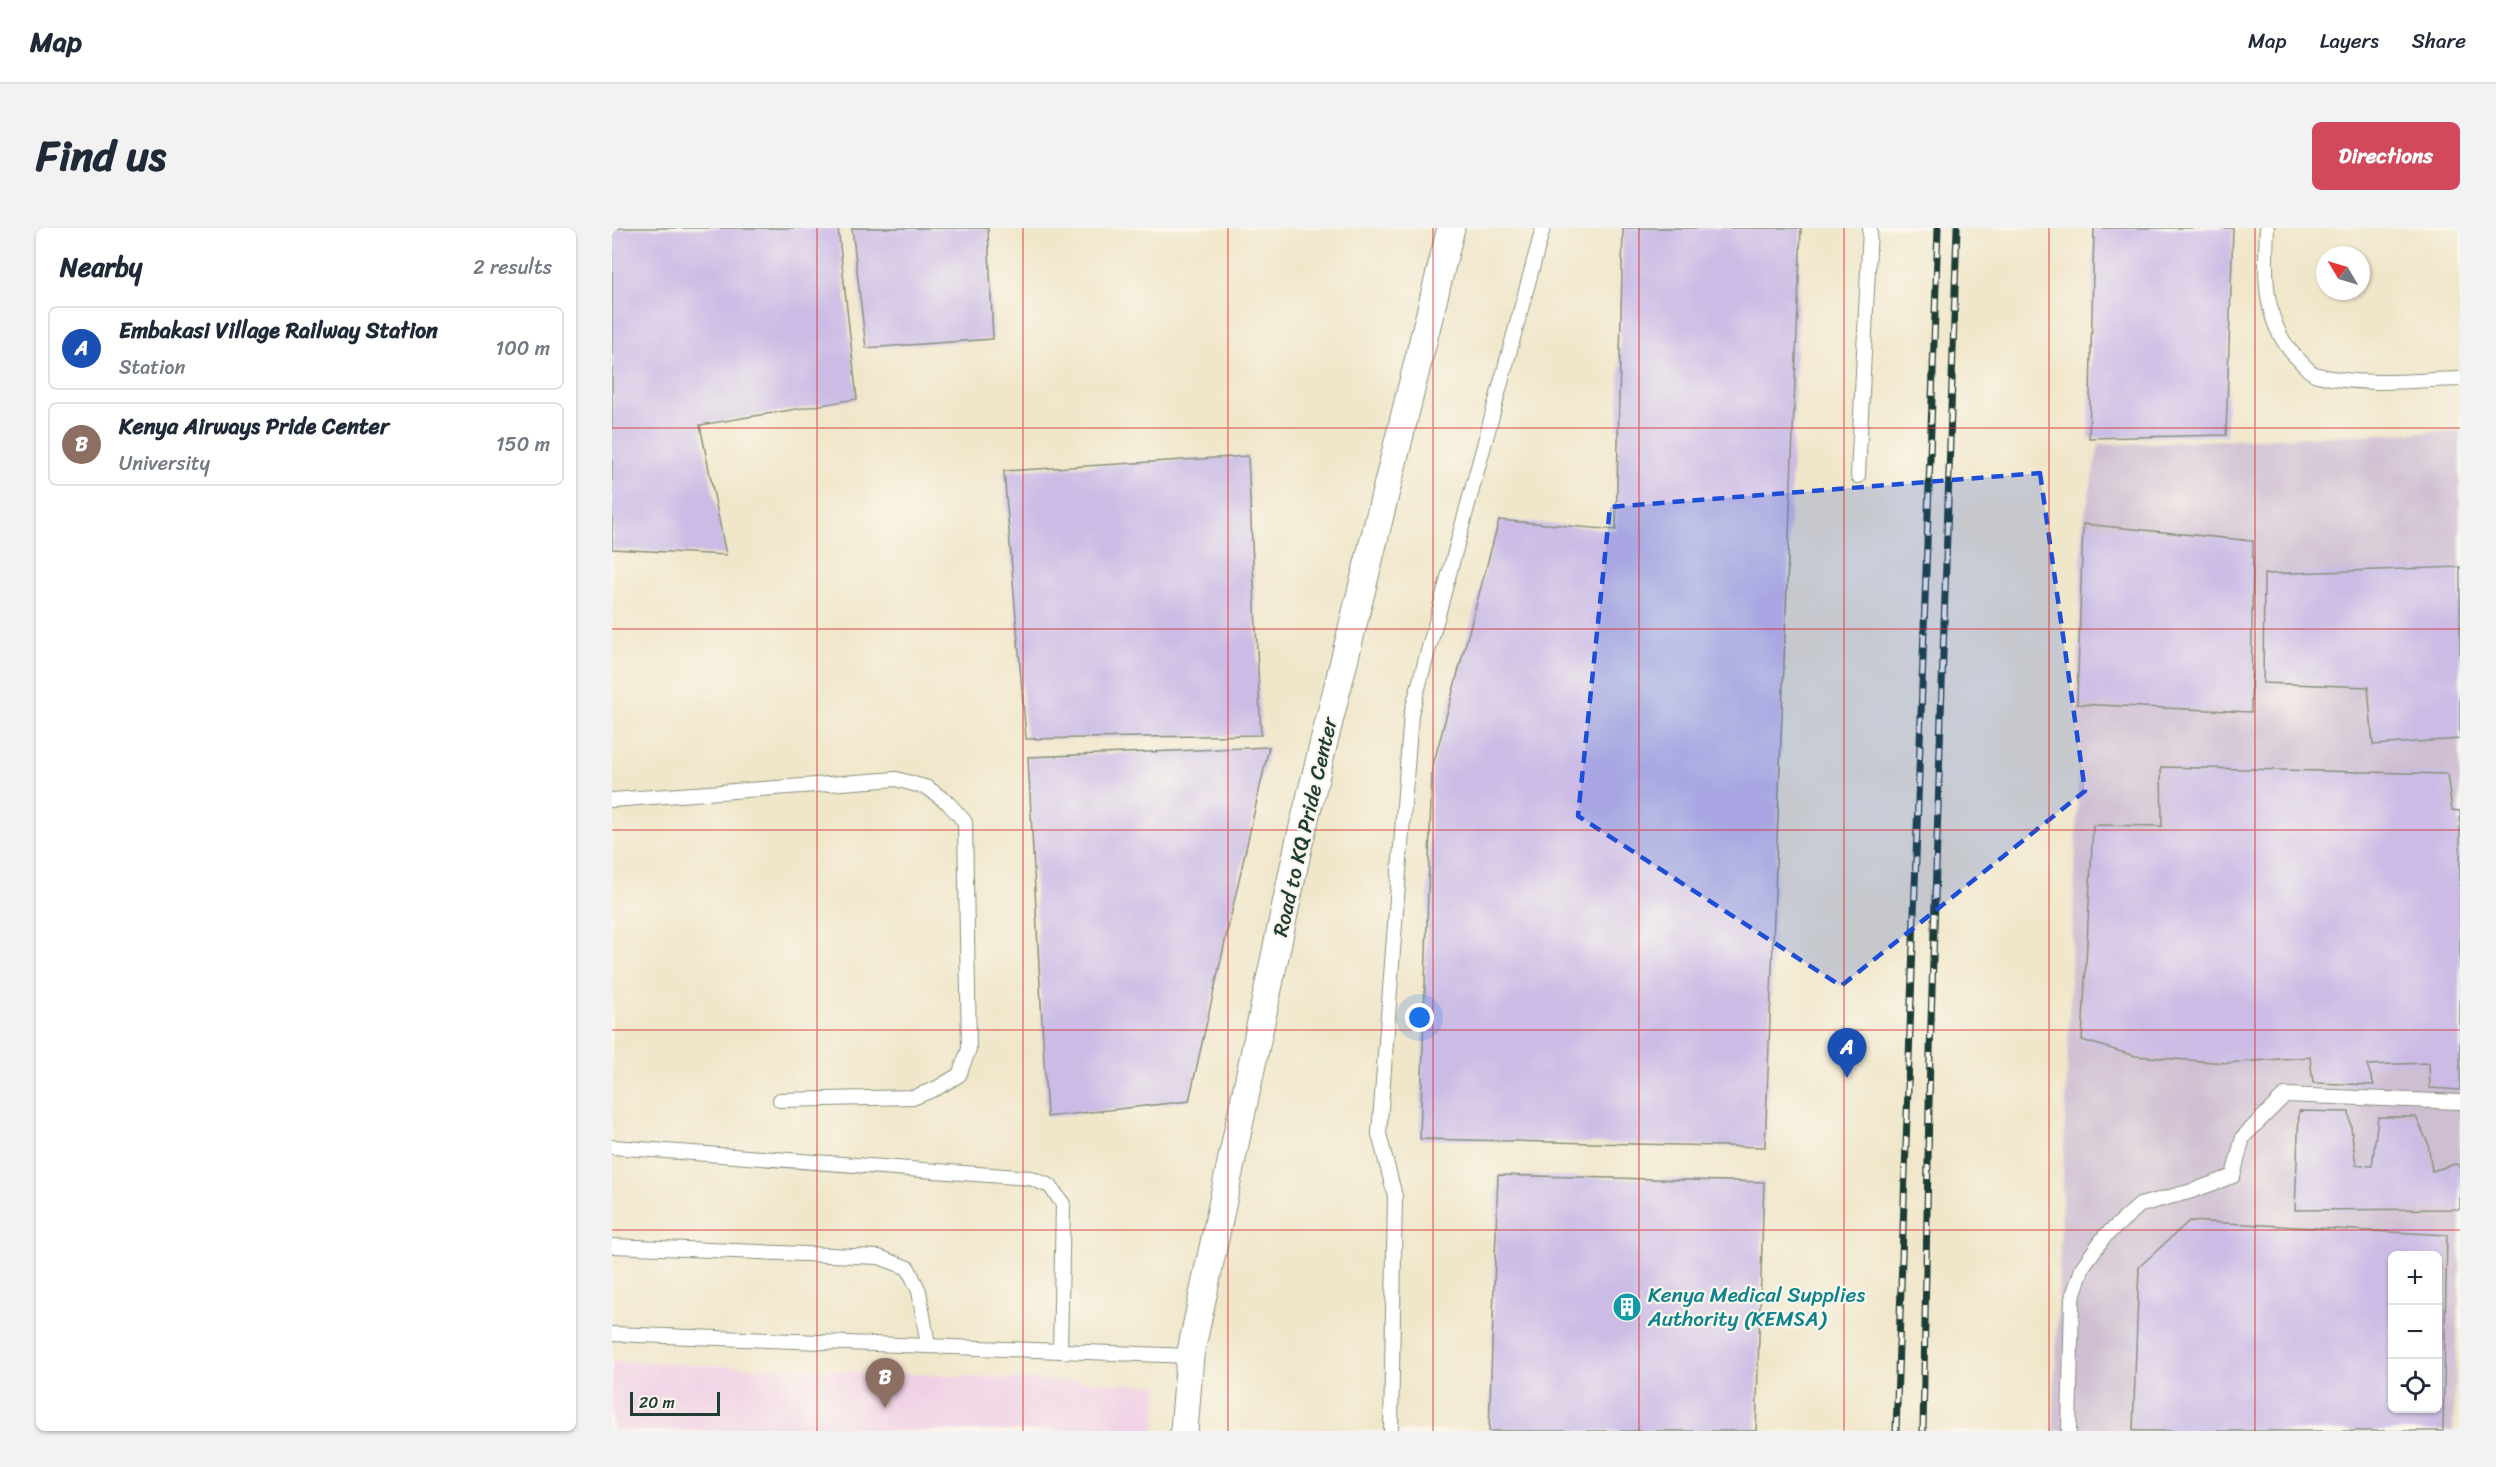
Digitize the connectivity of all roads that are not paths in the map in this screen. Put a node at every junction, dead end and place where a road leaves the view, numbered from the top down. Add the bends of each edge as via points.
1 (1451, 228) edge
2 (1543, 228) edge
3 (1870, 228) edge
4 (2268, 228) edge
5 (2460, 379) edge
6 (1858, 476) dead end
7 (612, 800) edge
8 (780, 1100) dead end
9 (2460, 1102) edge
10 (612, 1147) edge
11 (612, 1246) edge
12 (612, 1334) edge
13 (928, 1346) junction
14 (1060, 1351) junction
15 (1190, 1356) junction
16 (1185, 1431) edge
17 (1391, 1431) edge
18 (2069, 1431) edge

1 - 15 street, Road to KQ Pride Center via 1299,843
2 - 17 lane via 1411,714 1379,1134 1395,1196
3 - 6 lane
4 - 5 lane via 2265,281 2272,318 2287,349 2315,375 2359,381
7 - 8 lane via 896,779 928,788 965,822 969,1049 959,1075 915,1097
9 - 18 lane via 2285,1095 2243,1137 2232,1176 2140,1205 2104,1237 2083,1266 2072,1299
10 - 14 lane via 1030,1178 1050,1186 1063,1204
11 - 13 lane via 879,1257 908,1268 919,1291
12 - 13 lane
13 - 14 lane
14 - 15 lane
15 - 16 street, Road to KQ Pride Center

